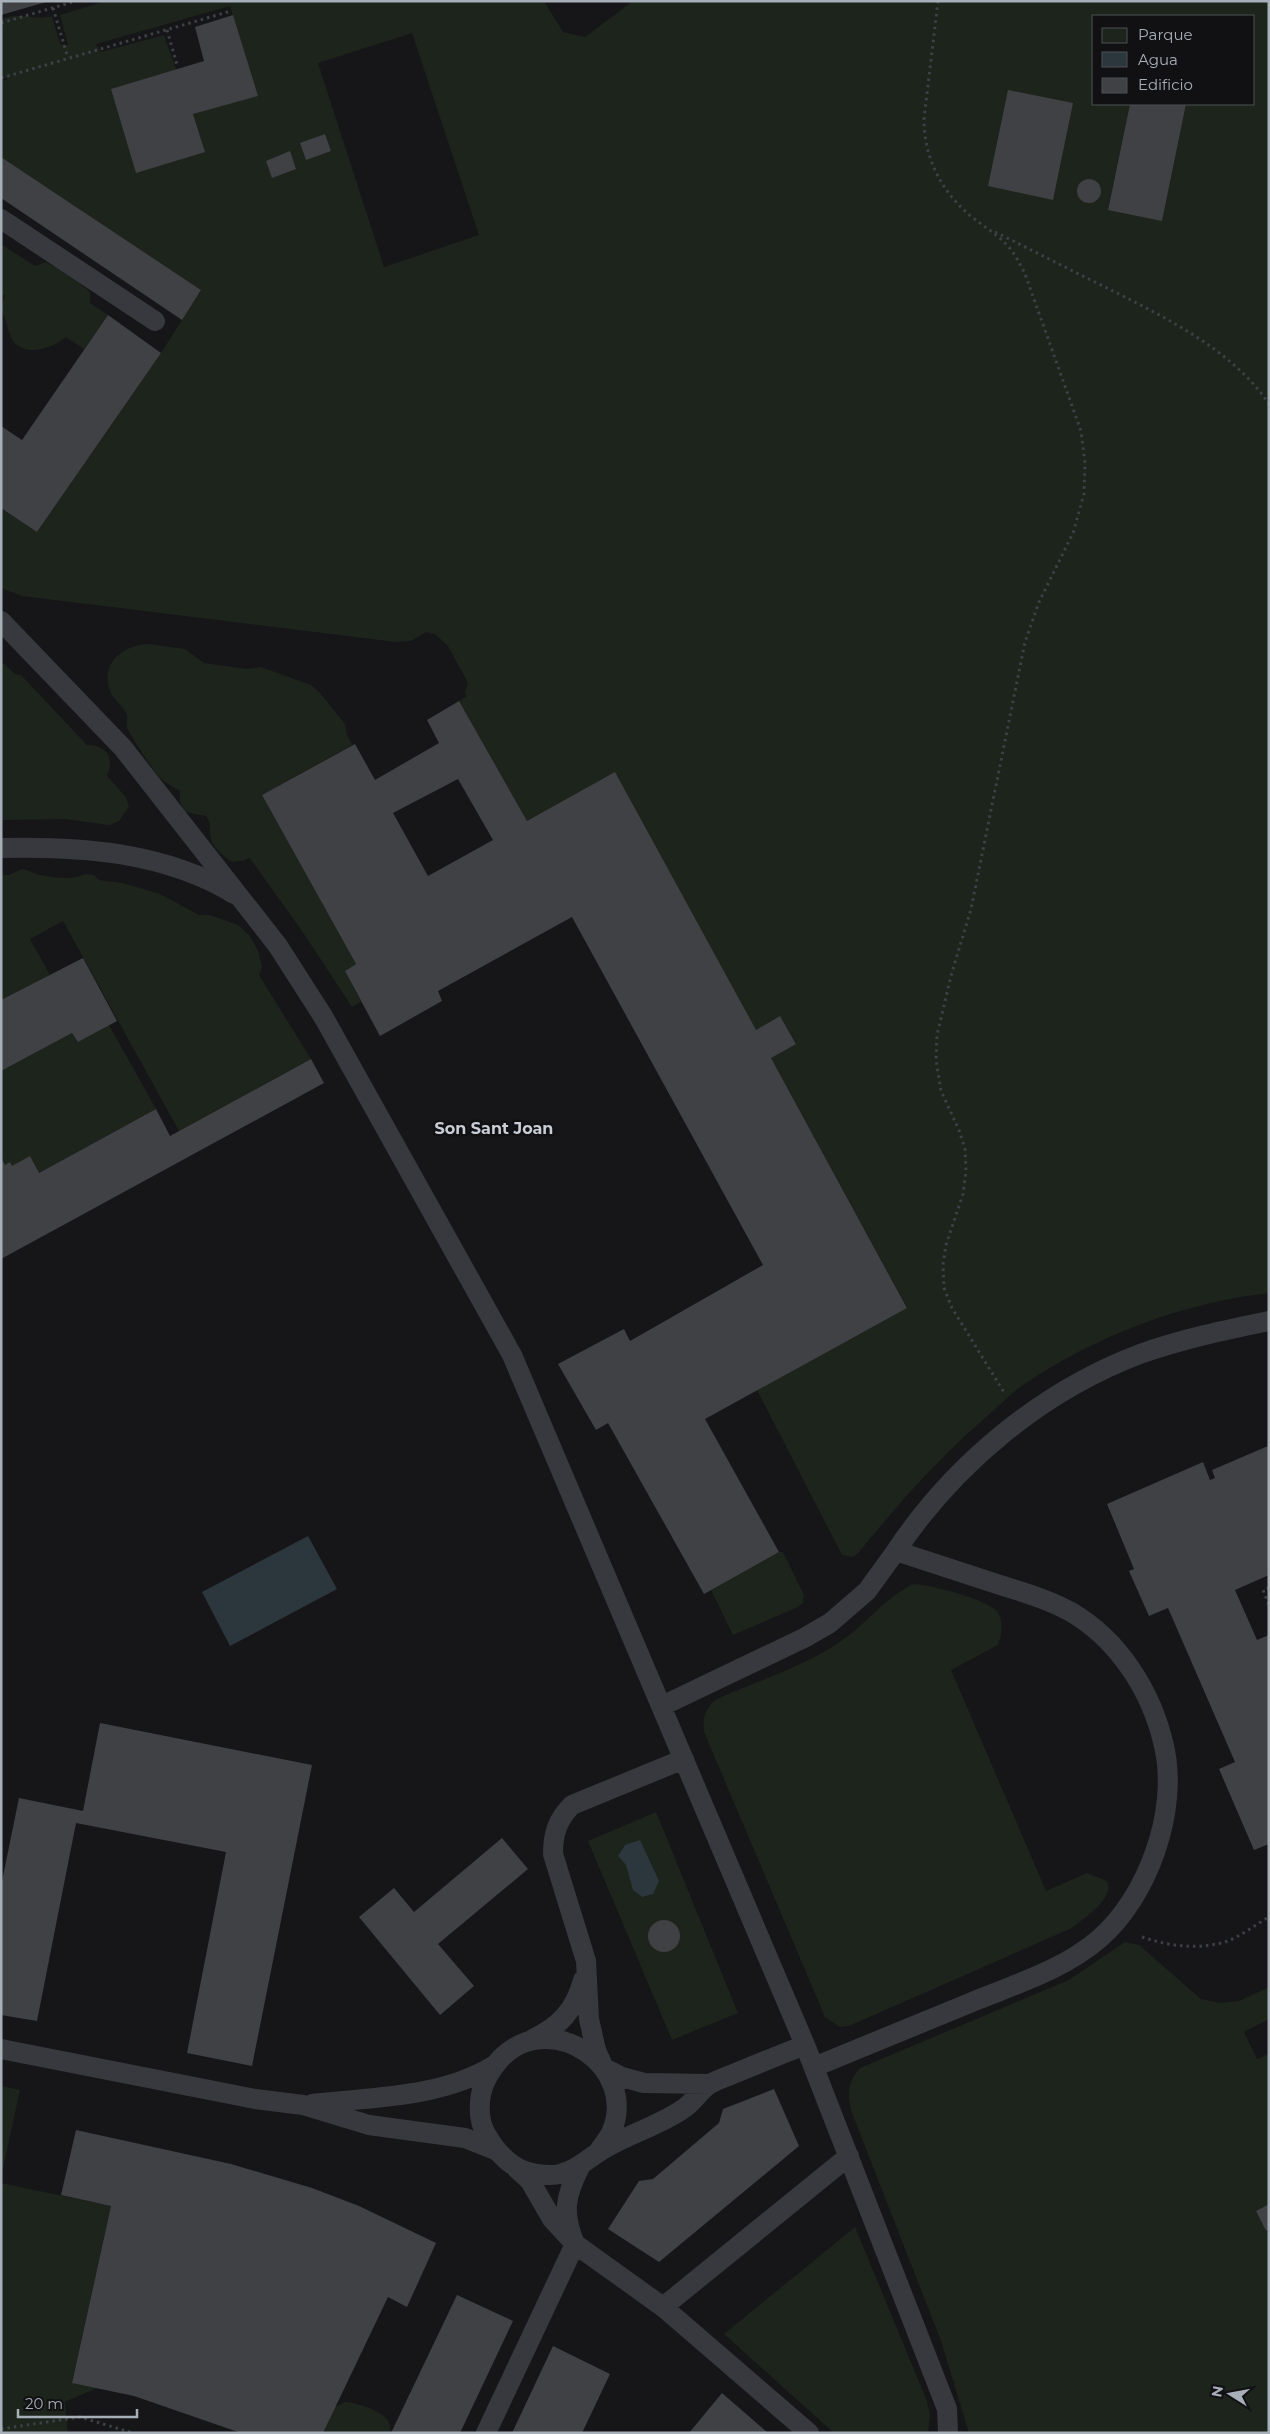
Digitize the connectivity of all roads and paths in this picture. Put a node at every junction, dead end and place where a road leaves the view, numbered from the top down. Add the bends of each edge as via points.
1 (76, 1) edge
2 (938, 1) edge
3 (53, 8) junction
4 (232, 11) dead end
5 (1, 23) edge
6 (166, 30) junction
7 (68, 58) junction
8 (177, 65) dead end
9 (1, 78) edge
10 (1, 219) edge
11 (992, 230) junction
12 (155, 321) dead end
13 (1269, 404) edge
14 (1, 621) edge
15 (1, 848) edge
16 (245, 900) junction
17 (1269, 1321) edge
18 (1021, 1420) junction
19 (896, 1551) junction
20 (1269, 1588) edge
21 (1269, 1605) edge
22 (662, 1706) junction
23 (684, 1760) junction
24 (1269, 1918) edge
25 (1120, 1919) junction
26 (586, 1961) junction
27 (528, 2041) junction
28 (804, 2044) junction
29 (1, 2049) edge
30 (493, 2066) junction
31 (814, 2067) junction
32 (604, 2068) junction
33 (710, 2084) junction
34 (303, 2105) junction
35 (495, 2150) junction
36 (598, 2152) junction
37 (849, 2156) junction
38 (513, 2166) junction
39 (580, 2167) junction
40 (575, 2244) junction
41 (663, 2307) junction
42 (1, 2428) edge
43 (133, 2433) edge
44 (486, 2433) edge
45 (810, 2433) edge
46 (948, 2433) edge

1 - 3 path
2 - 11 path via 924,137 938,179 966,212
3 - 5 path
3 - 7 path
4 - 6 path
6 - 7 path
6 - 8 path
7 - 9 path
10 - 12 lane
11 - 13 path via 1164,317 1198,338 1232,365
11 - 18 path via 1012,250 1026,274 1081,431 1085,463 1084,494 1073,533 1039,602 1025,642 972,909 951,976 936,1060 941,1091 959,1130 966,1171 963,1194 946,1245 944,1288 952,1308
14 - 16 lane via 123,748
15 - 16 lane via 71,849 127,856 188,871
16 - 22 lane via 324,1018 512,1355
17 - 18 lane via 1182,1340 1139,1355 1094,1375
18 - 19 lane via 964,1469 934,1500
19 - 22 lane via 866,1591 830,1623
19 - 25 lane via 1030,1594 1071,1612 1110,1643 1144,1690 1165,1748 1165,1803 1150,1869
20 - 21 path via 1262,1590
22 - 23 lane
23 - 26 lane via 572,1806 557,1826 553,1854
23 - 28 lane
24 - 25 path via 1226,1941 1195,1947 1166,1946 1141,1937
25 - 31 lane via 1099,1939 1058,1967
26 - 27 lane via 580,1994 564,2020
26 - 32 lane via 589,2019
27 - 30 lane via 508,2051
27 - 32 lane via 570,2042 589,2053
28 - 31 lane
28 - 33 lane
29 - 34 lane via 255,2099
30 - 34 lane via 468,2080 434,2089
30 - 35 lane via 483,2085 479,2106 484,2130
31 - 37 lane
32 - 33 lane via 644,2083
32 - 36 lane via 613,2088 616,2109 611,2132
33 - 36 lane via 684,2109
34 - 35 lane via 369,2124 464,2138
35 - 38 lane
36 - 39 lane
37 - 41 lane
37 - 46 lane via 947,2410
38 - 39 lane via 535,2174 558,2174
38 - 40 lane via 530,2181 552,2218
39 - 40 lane via 569,2188 566,2208 568,2227
40 - 41 lane
40 - 44 lane
41 - 45 lane
42 - 43 path via 80,2417

